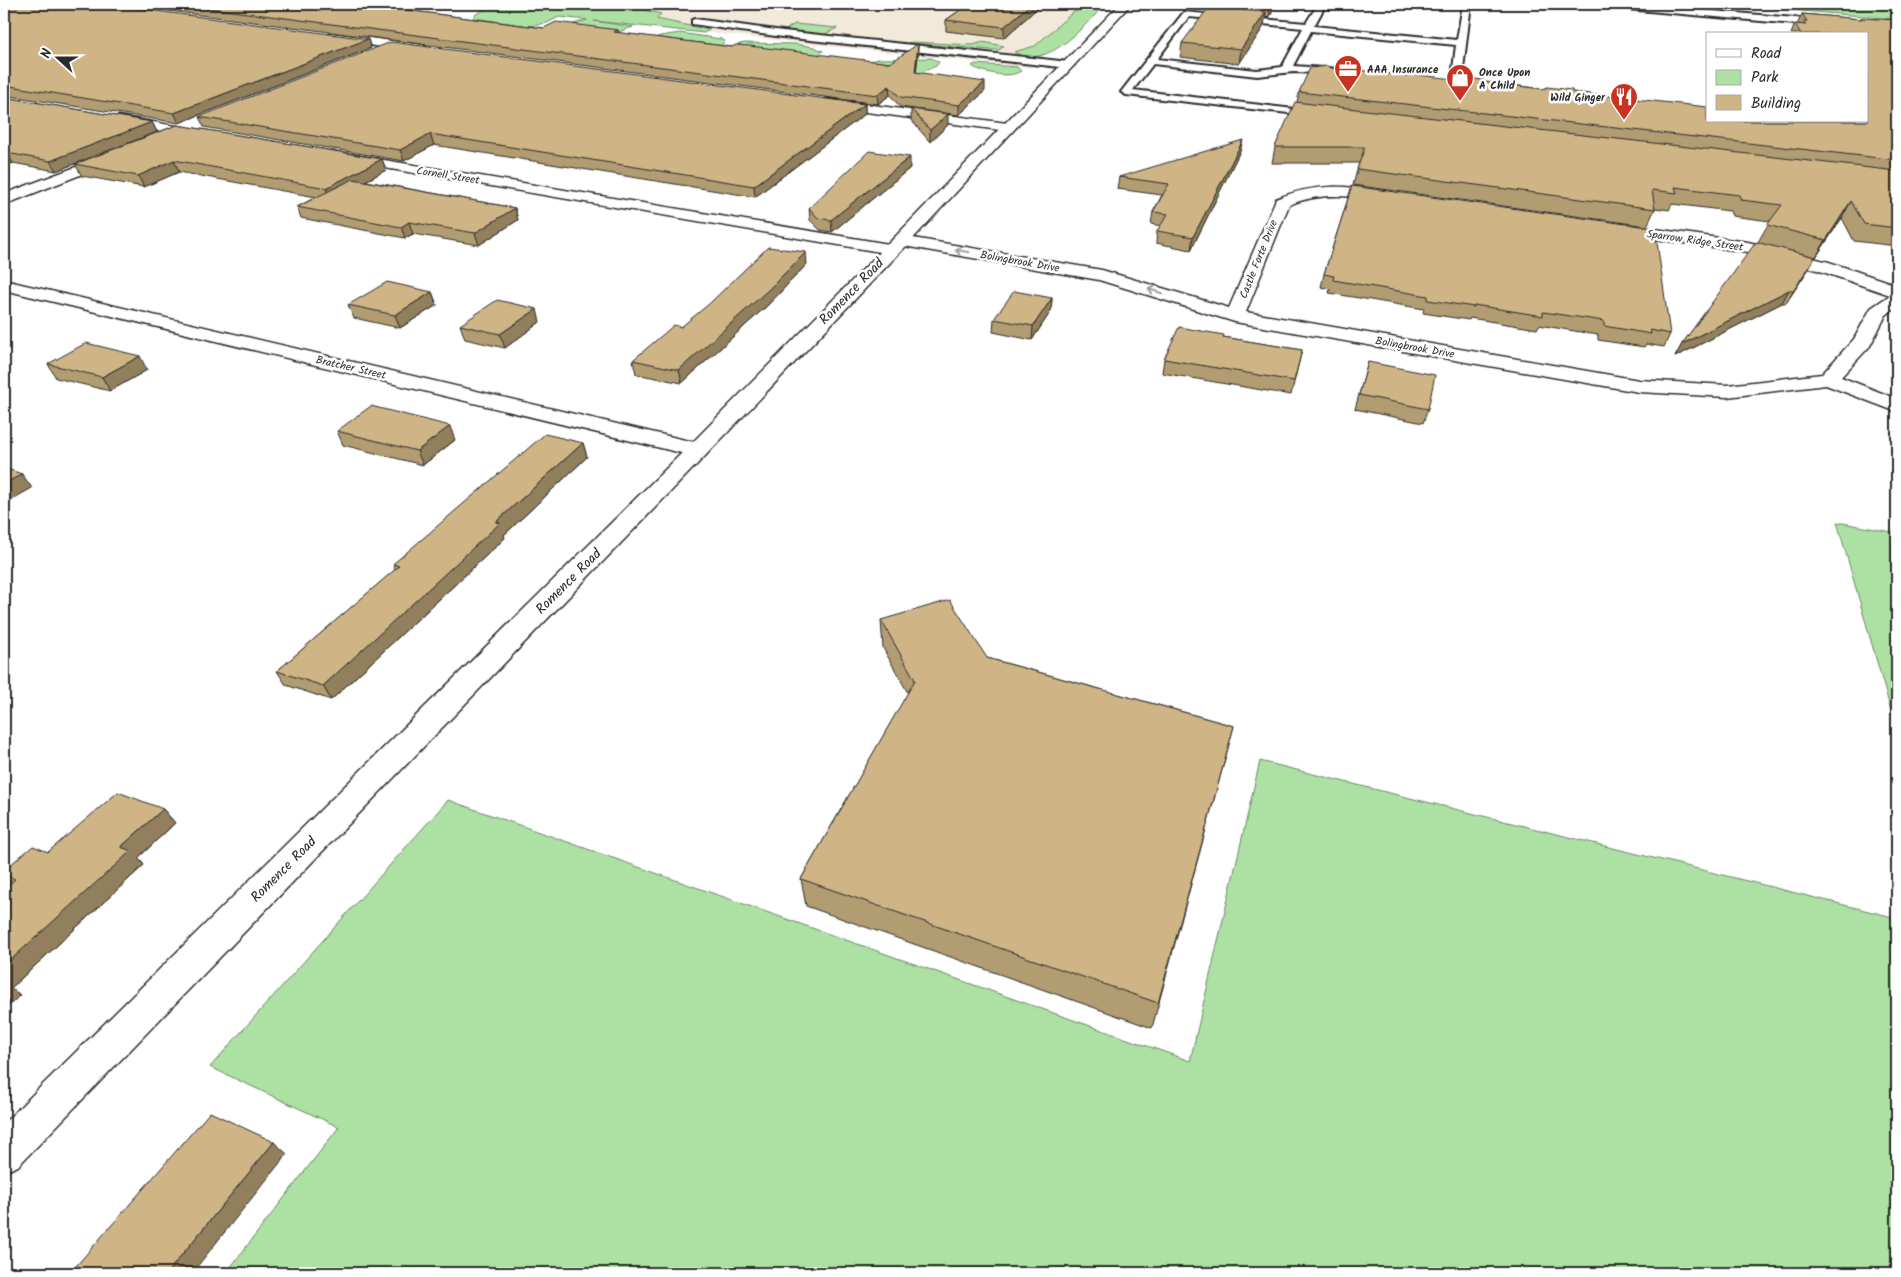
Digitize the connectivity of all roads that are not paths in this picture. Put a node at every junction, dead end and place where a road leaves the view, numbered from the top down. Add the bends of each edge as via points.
1 (1126, 4) edge
2 (1322, 4) edge
3 (1467, 4) edge
4 (1604, 4) edge
5 (1230, 8) edge
6 (1187, 9) edge
7 (1271, 13) edge
8 (695, 22) dead end
9 (1839, 25) edge
10 (1309, 27) junction
11 (315, 35) edge
12 (1462, 43) junction
13 (393, 45) junction
14 (432, 50) edge
15 (365, 56) edge
16 (1150, 61) junction
17 (1069, 65) junction
18 (1281, 70) junction
19 (1351, 73) edge
20 (1267, 85) dead end
21 (1456, 85) edge
22 (819, 102) edge
23 (1333, 116) edge
24 (102, 117) edge
25 (208, 119) edge
26 (1007, 127) junction
27 (180, 130) junction
28 (219, 137) edge
29 (152, 142) edge
30 (124, 152) edge
31 (336, 156) edge
32 (1406, 199) edge
33 (4, 200) edge
34 (1602, 227) edge
35 (894, 248) junction
36 (4, 284) edge
37 (1897, 291) edge
38 (1093, 292) dead end
39 (1897, 298) edge
40 (1139, 305) dead end
41 (1235, 316) junction
42 (1828, 380) junction
43 (1897, 406) edge
44 (698, 450) junction
45 (4, 1152) edge

1 - 17 street, Romence Road
2 - 10 lane via 1311,14
3 - 12 lane
4 - 9 lane via 1763,22
5 - 7 lane via 1235,12
6 - 10 lane
6 - 16 lane
8 - 17 lane
10 - 12 lane
10 - 18 lane
11 - 13 street
12 - 21 lane
13 - 14 street
13 - 15 street
16 - 18 lane via 1257,73
16 - 23 lane via 1126,92 1256,103
17 - 26 street, Romence Road
18 - 19 lane
18 - 20 lane
22 - 26 street
24 - 27 street
25 - 27 street
26 - 35 street, Romence Road
27 - 28 street
27 - 29 street
30 - 33 street
31 - 35 street, Cornell Street
32 - 41 street, Castle Forte Drive via 1338,190 1313,191 1282,202
34 - 37 street, Sparrow Ridge Street via 1748,247 1823,266
35 - 38 street
41 -> 35 street, Bolingbrook Drive via 1102,275
35 - 44 street, Romence Road
36 - 44 street, Bratcher Street
39 - 42 street via 1878,312 1862,342
40 - 41 street
41 - 42 street, Bolingbrook Drive via 1639,386 1727,391
42 - 43 street
44 - 45 street, Romence Road

